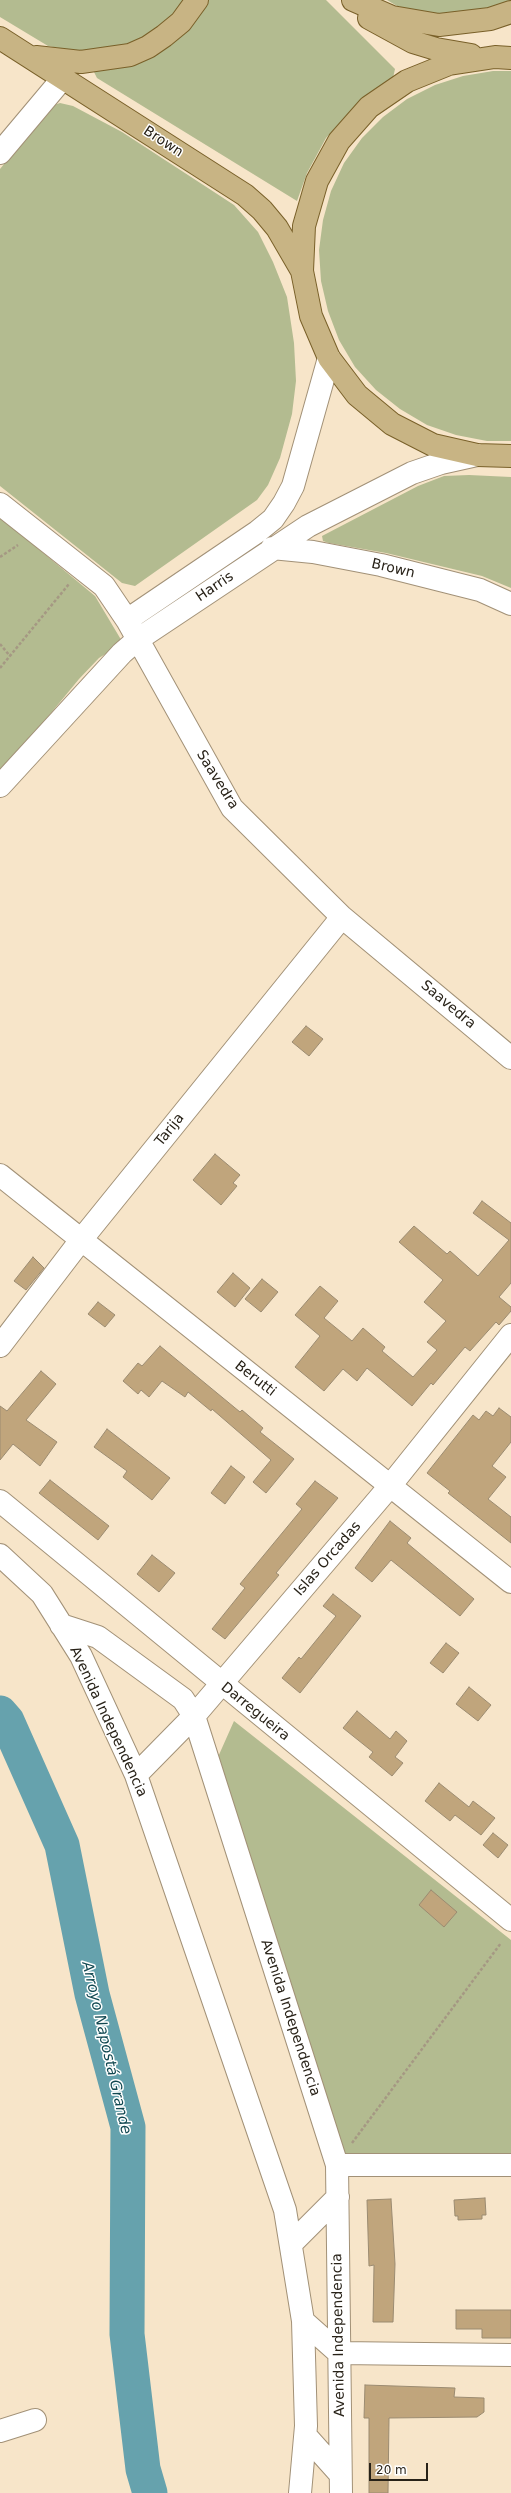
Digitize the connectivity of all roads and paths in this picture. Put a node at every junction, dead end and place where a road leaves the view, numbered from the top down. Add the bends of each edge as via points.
1 (197, 0) edge
2 (345, 0) edge
3 (353, 0) edge
4 (511, 12) edge
5 (0, 38) edge
6 (28, 56) junction
7 (503, 57) edge
8 (63, 78) junction
9 (0, 153) edge
10 (302, 271) junction
11 (329, 358) junction
12 (477, 455) junction
13 (511, 456) edge
14 (0, 504) edge
15 (20, 543) dead end
16 (272, 548) junction
17 (0, 557) edge
18 (70, 583) dead end
19 (511, 604) edge
20 (127, 620) junction
21 (137, 640) junction
22 (0, 644) edge
23 (10, 656) junction
24 (0, 668) edge
25 (0, 786) edge
26 (342, 917) junction
27 (511, 1058) edge
28 (0, 1175) edge
29 (81, 1240) junction
30 (511, 1335) edge
31 (0, 1346) edge
32 (390, 1486) junction
33 (0, 1501) edge
34 (0, 1556) edge
35 (511, 1582) edge
36 (61, 1625) junction
37 (220, 1684) junction
38 (194, 1716) junction
39 (136, 1775) junction
40 (511, 1920) edge
41 (501, 1943) dead end
42 (362, 2126) dead end
43 (337, 2165) junction
44 (511, 2165) edge
45 (338, 2197) junction
46 (292, 2243) junction
47 (303, 2321) junction
48 (339, 2353) junction
49 (511, 2355) edge
50 (36, 2420) dead end
51 (0, 2431) edge
52 (306, 2436) junction
53 (340, 2484) edge
54 (300, 2493) edge

1 - 6 main road via 180,22 164,36 130,55 81,62
2 - 7 main road via 374,22 413,42 436,50
3 - 4 main road via 392,17 439,25 490,20
5 - 6 main road, Brown
6 - 8 main road, Brown
7 - 10 main road via 449,64 407,81 369,107 344,136 317,181 304,226
8 - 9 street
8 - 10 main road, Brown via 245,195 277,228
10 - 11 main road via 311,316
11 - 12 main road via 356,394 392,424 432,444
11 - 20 street, Harris via 297,474 284,503 273,519
12 - 13 main road
12 - 16 street, Harris via 412,473 347,505
14 - 20 street, Saavedra via 104,586
15 - 17 path
16 - 19 street, Brown via 313,552 381,565 480,590
16 - 21 street, Harris
18 - 23 path
20 - 21 street, Saavedra
21 - 25 street, Harris via 122,653
21 - 26 street, Saavedra via 232,808
22 - 23 path
23 - 24 path
26 - 27 street, Saavedra
26 - 29 street, Tarija
28 - 29 street, Berutti
29 - 31 street, Tarija
29 - 32 street, Berutti
30 - 32 street, Islas Orcadas
32 - 35 street, Berutti
32 - 37 street, Islas Orcadas
33 - 37 street, Darregueira
34 - 36 street, Avenida Independencia via 42,1594
36 - 38 street, Avenida Independencia via 98,1637 183,1699
36 - 39 street, Avenida Independencia via 81,1656
37 - 38 street, Islas Orcadas
37 - 40 street, Darregueira
38 - 39 street, Islas Orcadas
38 - 43 street, Avenida Independencia
39 - 46 street, Avenida Independencia via 285,2210
41 - 42 path
43 - 44 street
43 - 45 street, Avenida Independencia
45 - 46 street
45 - 48 street, Avenida Independencia
46 - 47 street, Avenida Independencia
47 - 48 street
47 - 52 street, Avenida Independencia
48 - 49 street
48 - 53 street, Avenida Independencia
50 - 51 street
52 - 53 street
52 - 54 street, Avenida Independencia

